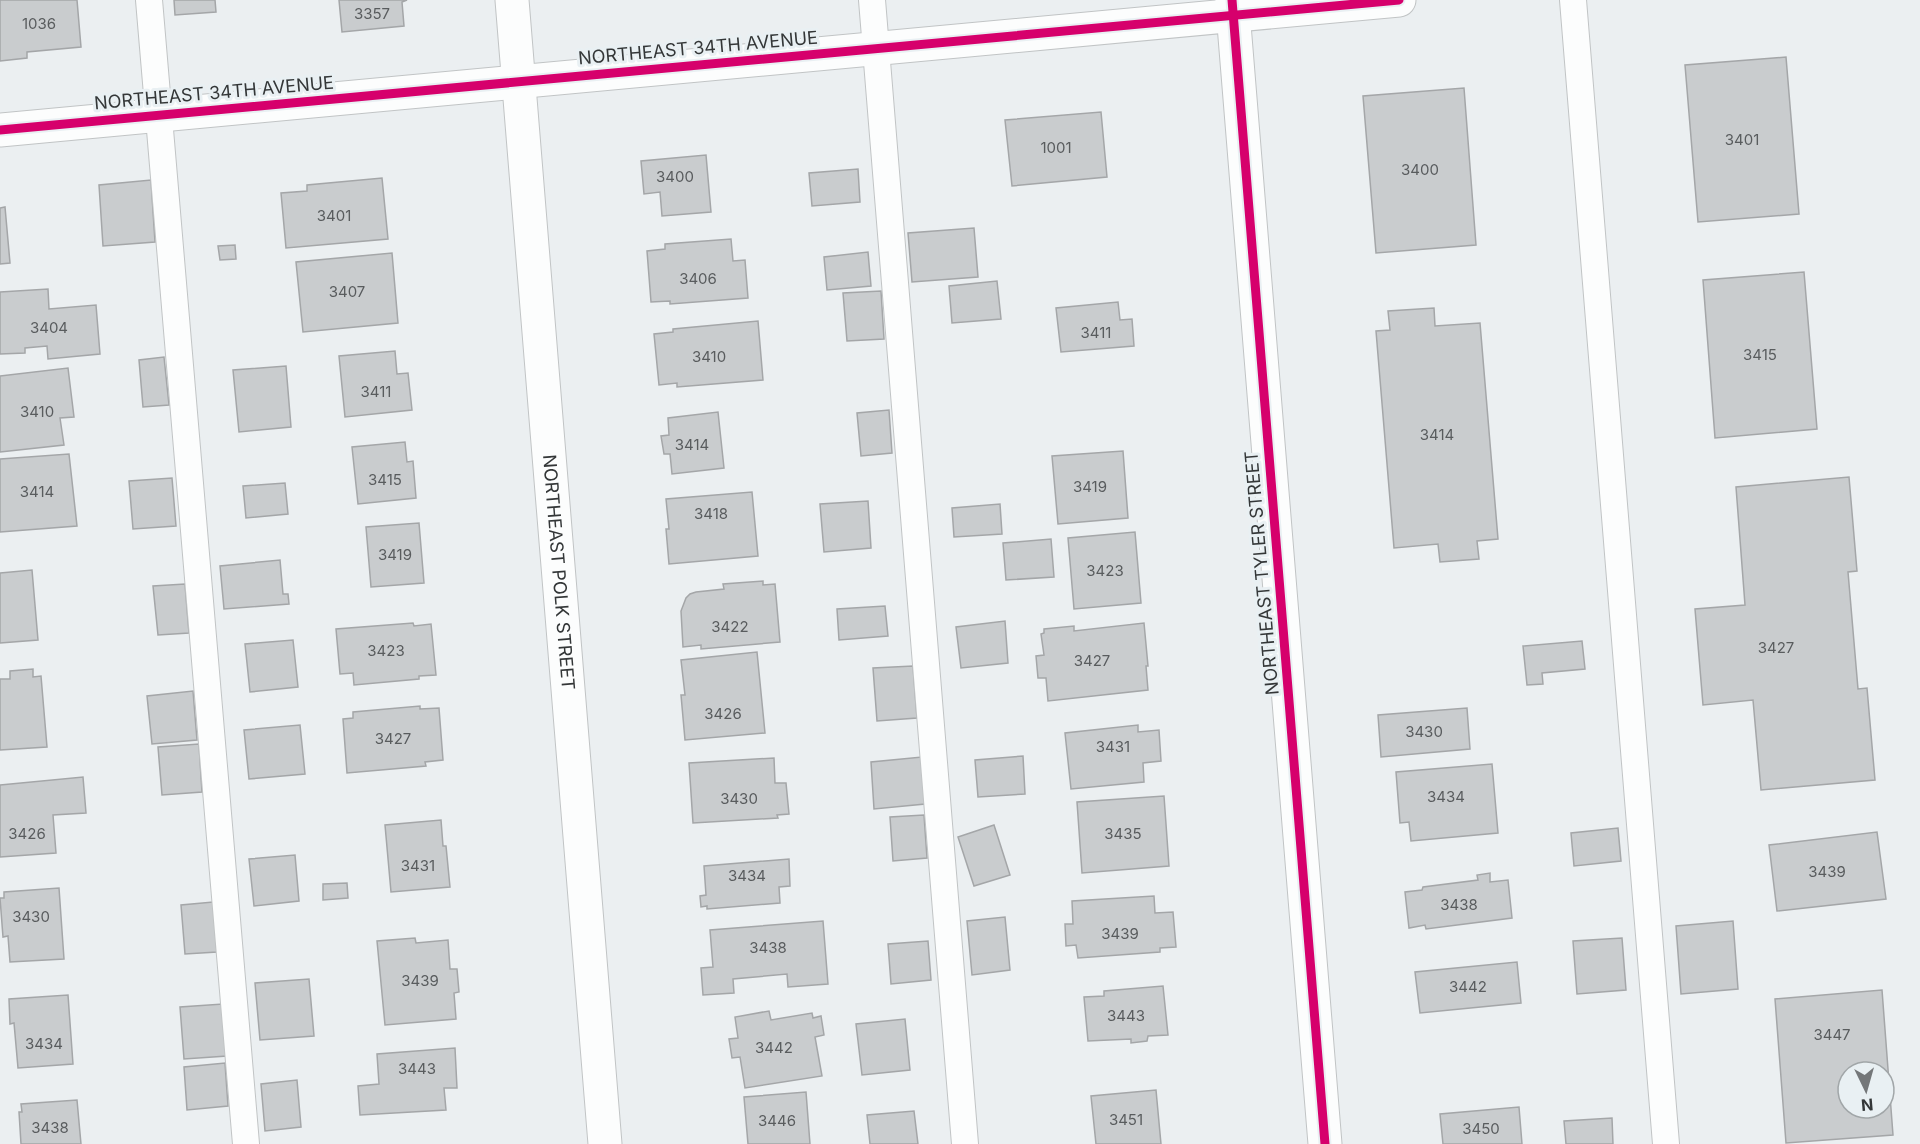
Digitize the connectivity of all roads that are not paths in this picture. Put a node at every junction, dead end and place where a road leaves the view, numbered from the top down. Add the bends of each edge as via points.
1 (149, 0) edge
2 (512, 0) edge
3 (872, 0) edge
4 (1399, 0) edge
5 (1573, 0) edge
6 (1233, 8) edge
7 (877, 48) junction
8 (519, 81) junction
9 (158, 115) junction
10 (0, 130) edge
11 (246, 1144) edge
12 (606, 1144) edge
13 (965, 1144) edge
14 (1325, 1144) edge
15 (1666, 1144) edge

1 - 9 lane
2 - 8 street, NORTHEAST POLK STREET
3 - 7 lane
4 - 6 street, NORTHEAST 34TH AVENUE
5 - 15 lane
6 - 7 street, NORTHEAST 34TH AVENUE
6 - 14 street, NORTHEAST TYLER STREET
7 - 8 street, NORTHEAST 34TH AVENUE
7 - 13 lane
8 - 9 street, NORTHEAST 34TH AVENUE
8 - 12 street, NORTHEAST POLK STREET
9 - 10 street, NORTHEAST 34TH AVENUE
9 - 11 lane

